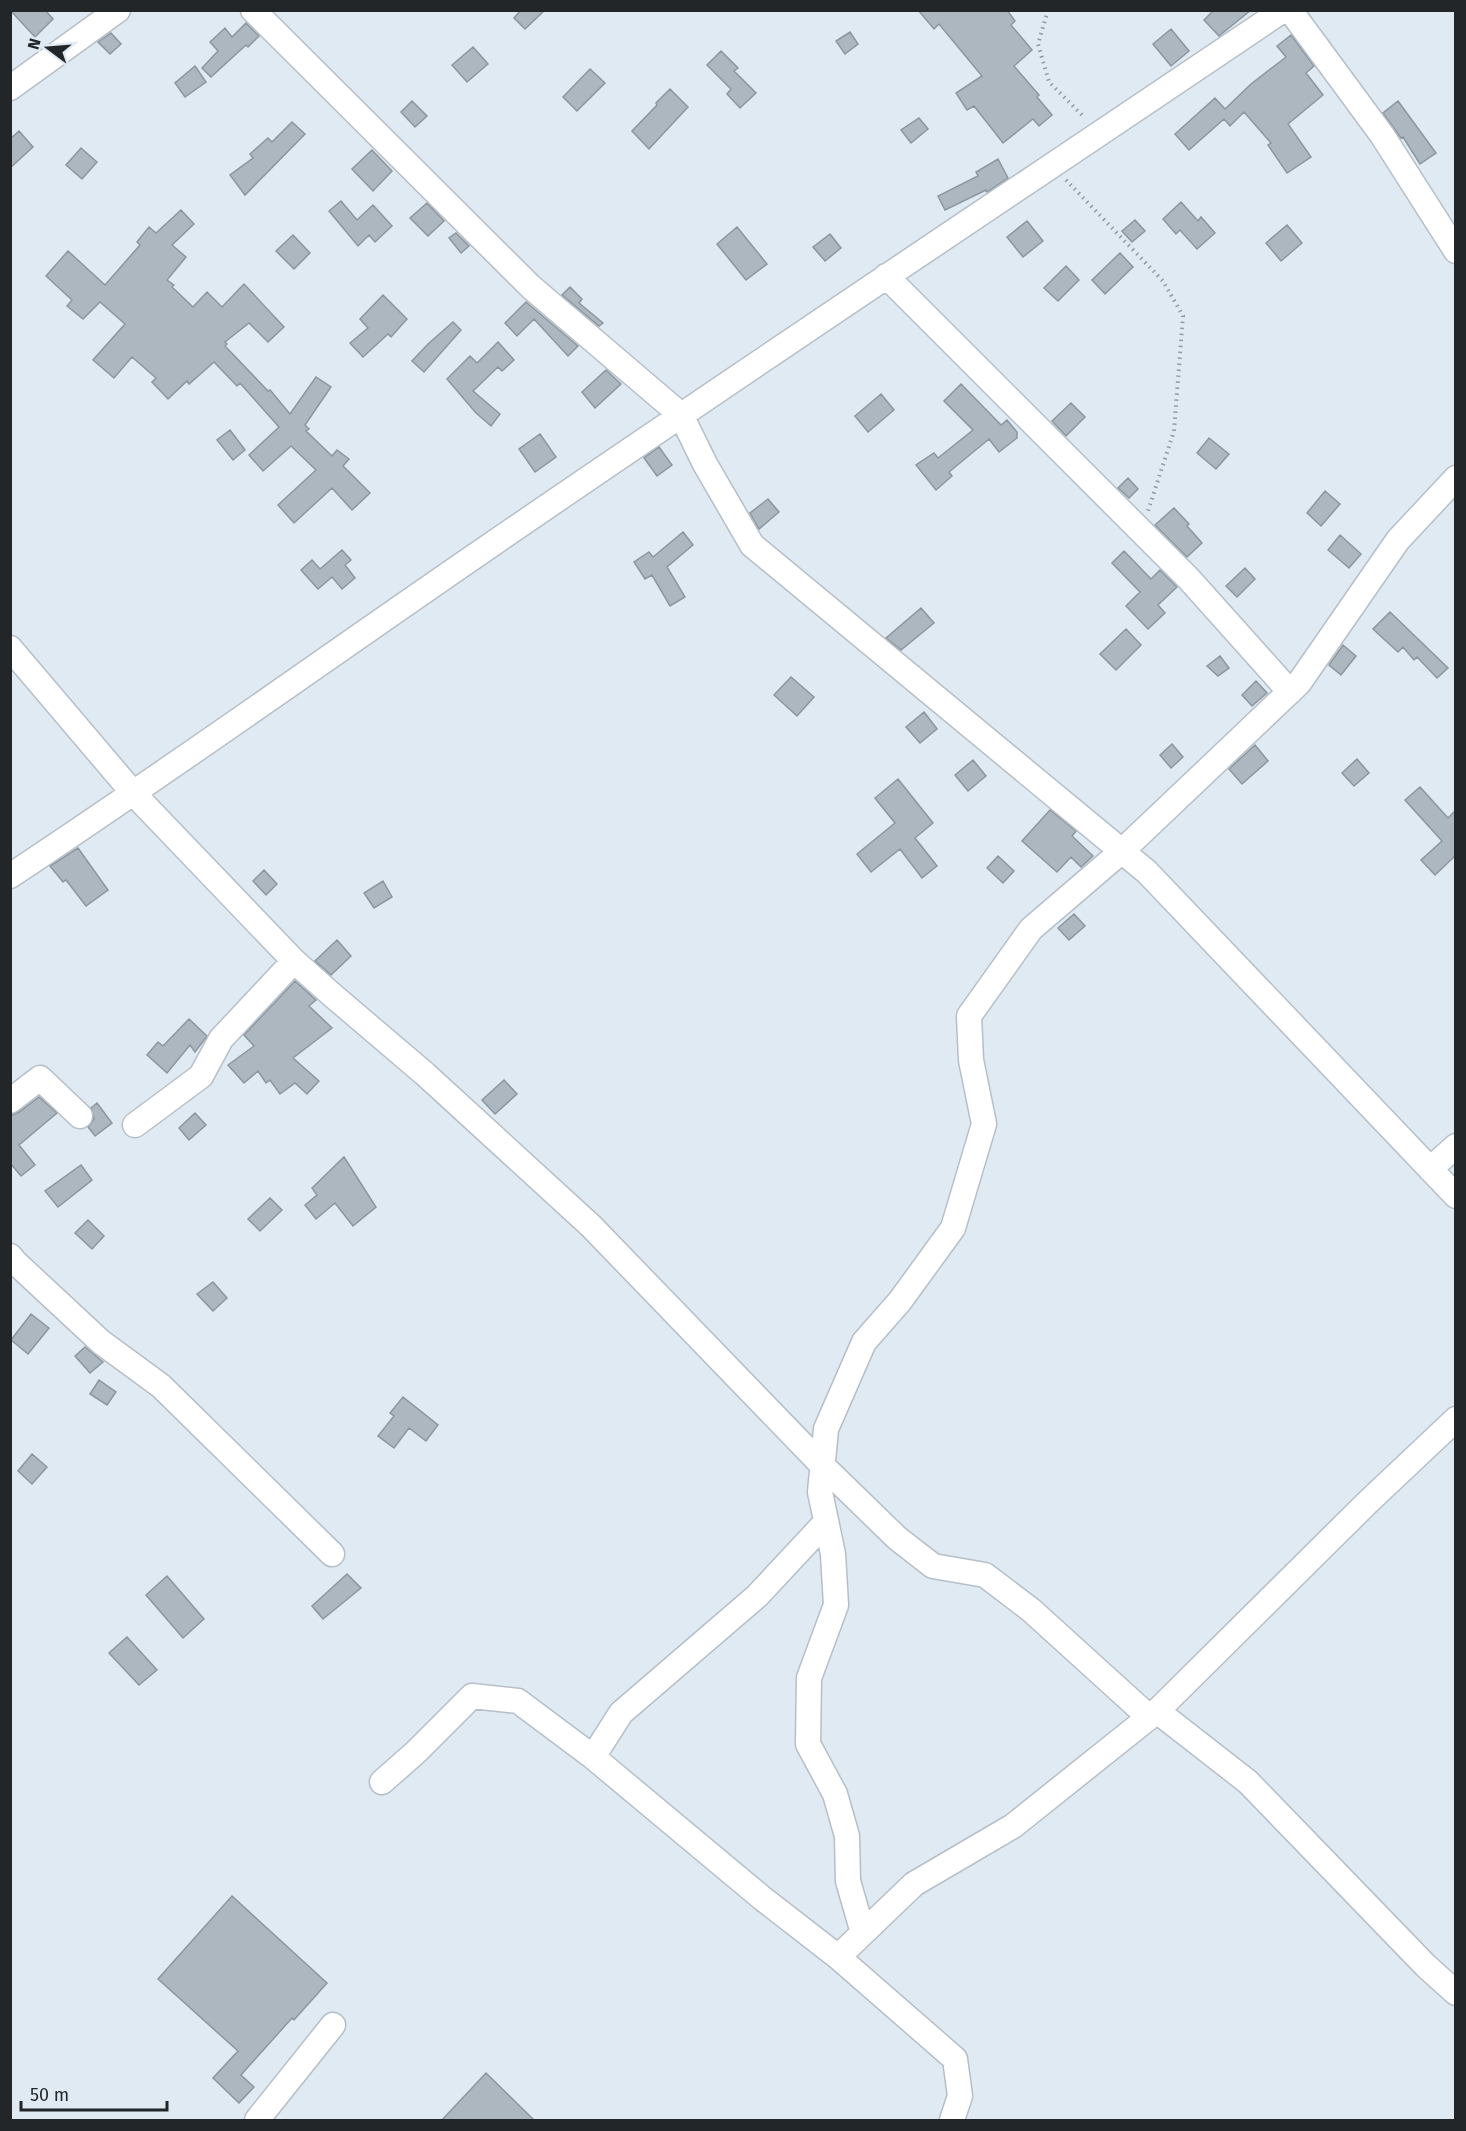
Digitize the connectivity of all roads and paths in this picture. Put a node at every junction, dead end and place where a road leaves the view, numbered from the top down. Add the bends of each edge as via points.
1 (118, 10) edge
2 (1048, 10) edge
3 (1283, 10) edge
4 (1290, 10) edge
5 (254, 11) edge
6 (10, 88) edge
7 (1101, 133) junction
8 (1052, 165) junction
9 (1455, 251) edge
10 (886, 276) junction
11 (681, 415) junction
12 (1455, 478) edge
13 (1142, 531) junction
14 (10, 648) edge
15 (1290, 692) junction
16 (134, 795) junction
17 (1122, 851) junction
18 (10, 876) edge
19 (294, 961) junction
20 (10, 1101) edge
21 (80, 1116) dead end
22 (135, 1125) dead end
23 (1455, 1146) edge
24 (1430, 1169) junction
25 (1455, 1196) edge
26 (10, 1256) edge
27 (1455, 1419) edge
28 (822, 1465) junction
29 (826, 1522) junction
30 (332, 1554) dead end
31 (1153, 1714) junction
32 (593, 1757) junction
33 (382, 1782) dead end
34 (863, 1933) junction
35 (838, 1957) junction
36 (1455, 1993) edge
37 (333, 2025) dead end
38 (257, 2121) edge
39 (951, 2121) edge

1 - 6 street
2 - 7 path via 1038,44 1049,82
3 - 7 street
4 - 9 street via 1382,135
5 - 11 street via 531,287
7 - 8 street
8 - 10 street
8 - 13 path via 1163,281 1183,316 1174,431
10 - 11 street
10 - 13 street
11 - 16 street
11 - 17 street via 752,545
12 - 15 street via 1398,540
13 - 15 street
14 - 16 street
15 - 17 street
16 - 18 street
16 - 19 street
17 - 24 street via 1147,872
17 - 28 street via 1031,929 969,1016 971,1060 984,1124 953,1228 900,1301 864,1342 826,1429
19 - 22 street via 220,1039 201,1076
19 - 28 street via 591,1226
20 - 21 street via 40,1078
23 - 24 street
24 - 25 street
26 - 30 street via 101,1342 161,1386
27 - 31 street
28 - 29 street via 820,1492
28 - 31 street via 897,1539 933,1566 985,1575
29 - 32 street via 757,1596 621,1713
29 - 34 street via 837,1605 809,1678 808,1744 835,1794 847,1836 848,1881
31 - 34 street via 1013,1826 914,1884
31 - 36 street via 1248,1782
32 - 33 street via 518,1701 472,1696
32 - 35 street
34 - 35 street
35 - 39 street via 955,2059 960,2096
37 - 38 street

